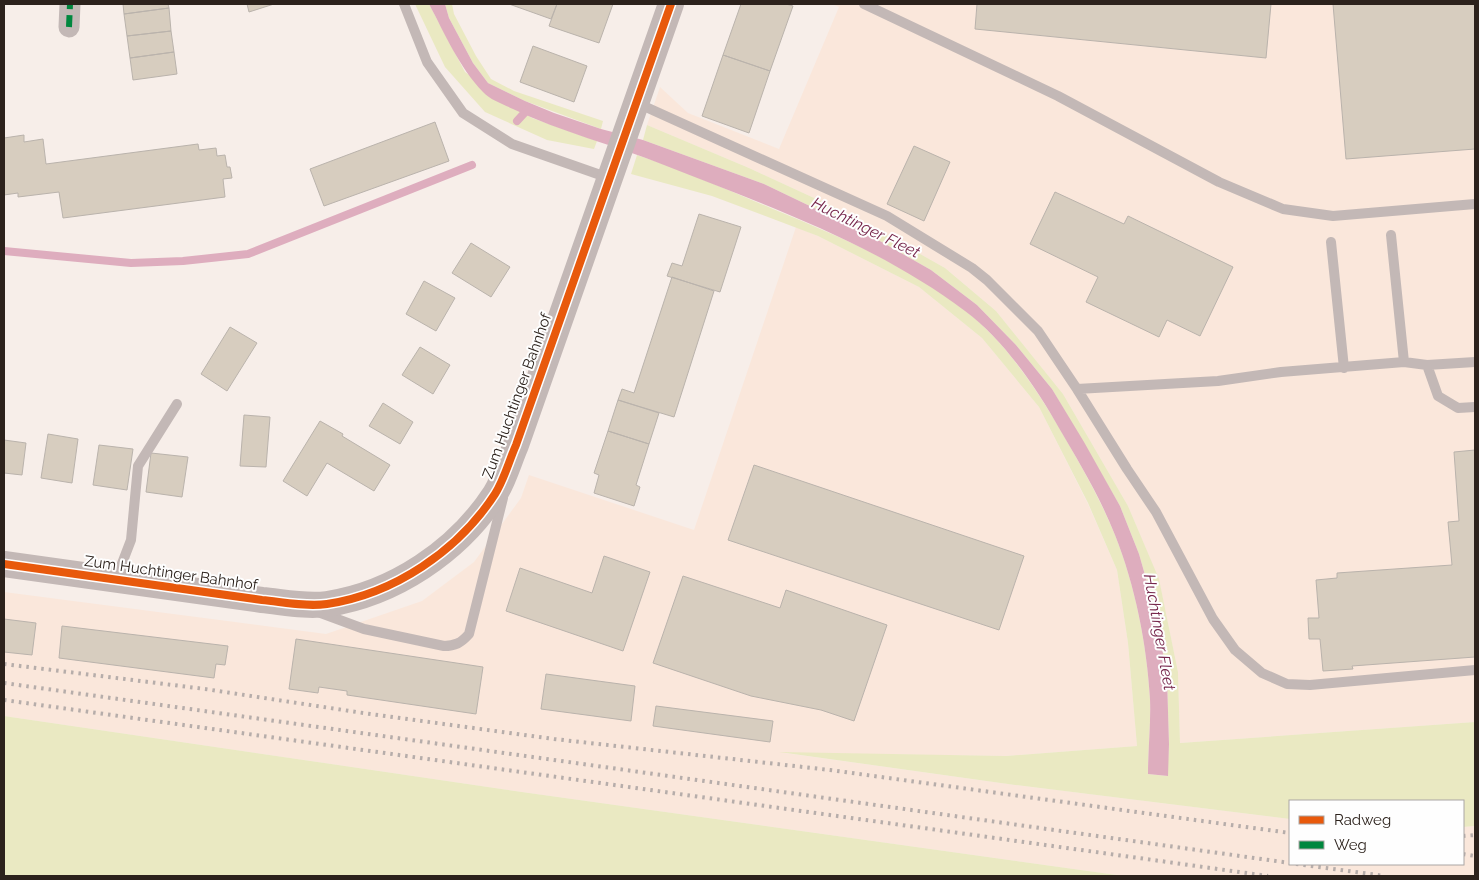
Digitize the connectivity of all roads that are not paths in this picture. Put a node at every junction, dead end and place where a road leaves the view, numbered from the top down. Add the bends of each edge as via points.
1 (70, 4) edge
2 (404, 4) edge
3 (670, 4) edge
4 (864, 4) edge
5 (69, 27) dead end
6 (636, 103) junction
7 (610, 178) junction
8 (1475, 204) edge
9 (1392, 235) dead end
10 (1331, 242) dead end
11 (1404, 362) junction
12 (1475, 362) edge
13 (1427, 365) junction
14 (1344, 368) junction
15 (1077, 389) junction
16 (177, 404) dead end
17 (1475, 407) edge
18 (516, 445) junction
19 (4, 564) edge
20 (116, 580) junction
21 (293, 603) junction
22 (1475, 670) edge

1 - 5 street
2 - 7 lane via 427,62 463,113 512,144
3 - 6 street, Zum Huchtinger Bahnhof
4 - 8 lane via 1058,96 1219,182 1283,209 1334,216
6 - 7 street, Zum Huchtinger Bahnhof
6 - 15 lane via 887,216 972,268 1038,331
7 - 18 street, Zum Huchtinger Bahnhof
9 - 11 lane
10 - 14 lane
11 - 13 lane
11 - 14 lane
12 - 13 lane
13 - 17 lane via 1438,396 1458,408
14 - 15 lane via 1218,381
15 - 22 lane via 1156,512 1213,619 1235,650 1262,673 1287,684 1310,685
16 - 20 lane via 138,466 131,540
18 - 21 street, Zum Huchtinger Bahnhof via 496,493 455,541 433,559 368,594 326,604
18 - 21 lane via 469,634 462,641 444,646 364,630
19 - 20 street, Zum Huchtinger Bahnhof
20 - 21 street, Zum Huchtinger Bahnhof

